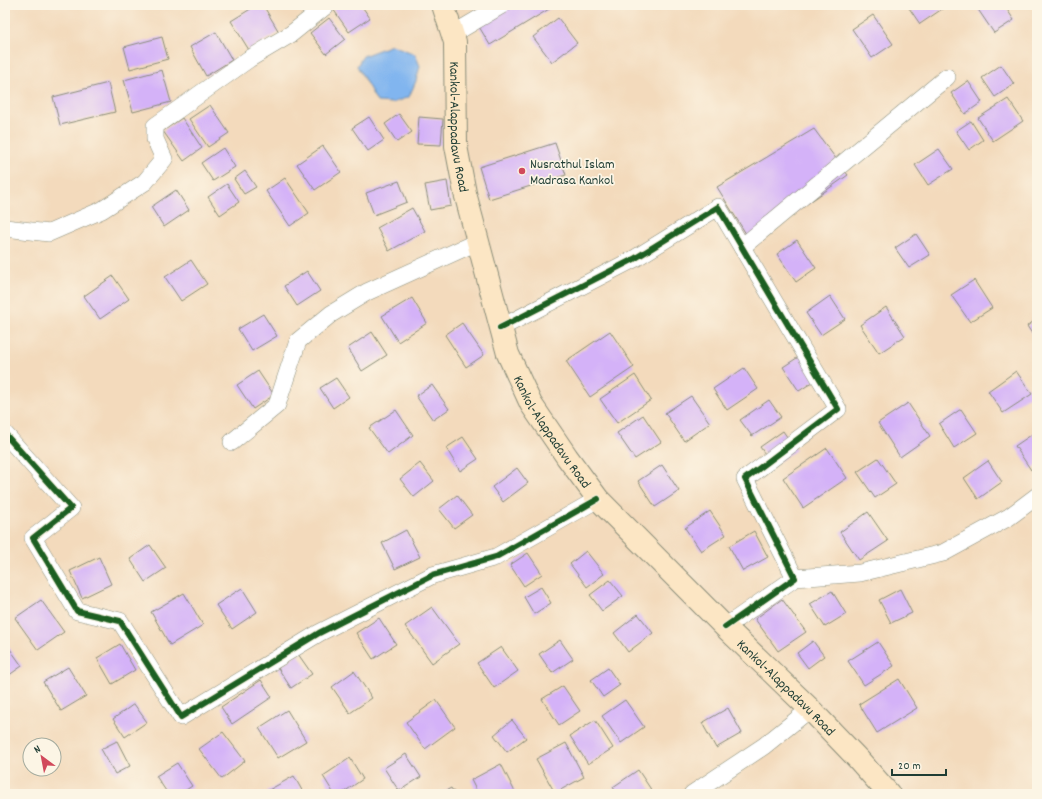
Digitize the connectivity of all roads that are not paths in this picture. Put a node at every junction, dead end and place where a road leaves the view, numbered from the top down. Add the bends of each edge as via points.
1 (327, 5) edge
2 (443, 5) edge
3 (502, 5) edge
4 (452, 34) junction
5 (947, 77) dead end
6 (5, 228) edge
7 (477, 242) junction
8 (742, 247) junction
9 (500, 328) junction
10 (5, 434) edge
11 (232, 442) dead end
12 (1037, 496) edge
13 (598, 499) junction
14 (795, 578) junction
15 (725, 627) junction
16 (810, 709) junction
17 (692, 794) edge
18 (889, 794) edge

1 - 6 street via 291,34 249,59 155,126 155,139 164,159 145,182 102,210 49,233
2 - 4 main road, Kankol-Alappadavu Road
3 - 4 street
4 - 7 main road, Kankol-Alappadavu Road via 455,42 456,146
5 - 8 street
7 - 9 main road, Kankol-Alappadavu Road
7 - 11 street via 367,292 331,314 298,341 278,404
8 - 9 street via 718,207 634,259
8 - 14 street via 838,409 745,479
9 - 13 main road, Kankol-Alappadavu Road via 508,354 531,404
10 - 13 street via 71,508 33,538 77,611 120,621 181,717 319,633 432,575 496,557
12 - 14 street via 1009,517 943,553 860,573
13 - 15 main road, Kankol-Alappadavu Road
14 - 15 street
15 - 16 main road, Kankol-Alappadavu Road
16 - 17 street via 764,746
16 - 18 main road, Kankol-Alappadavu Road

